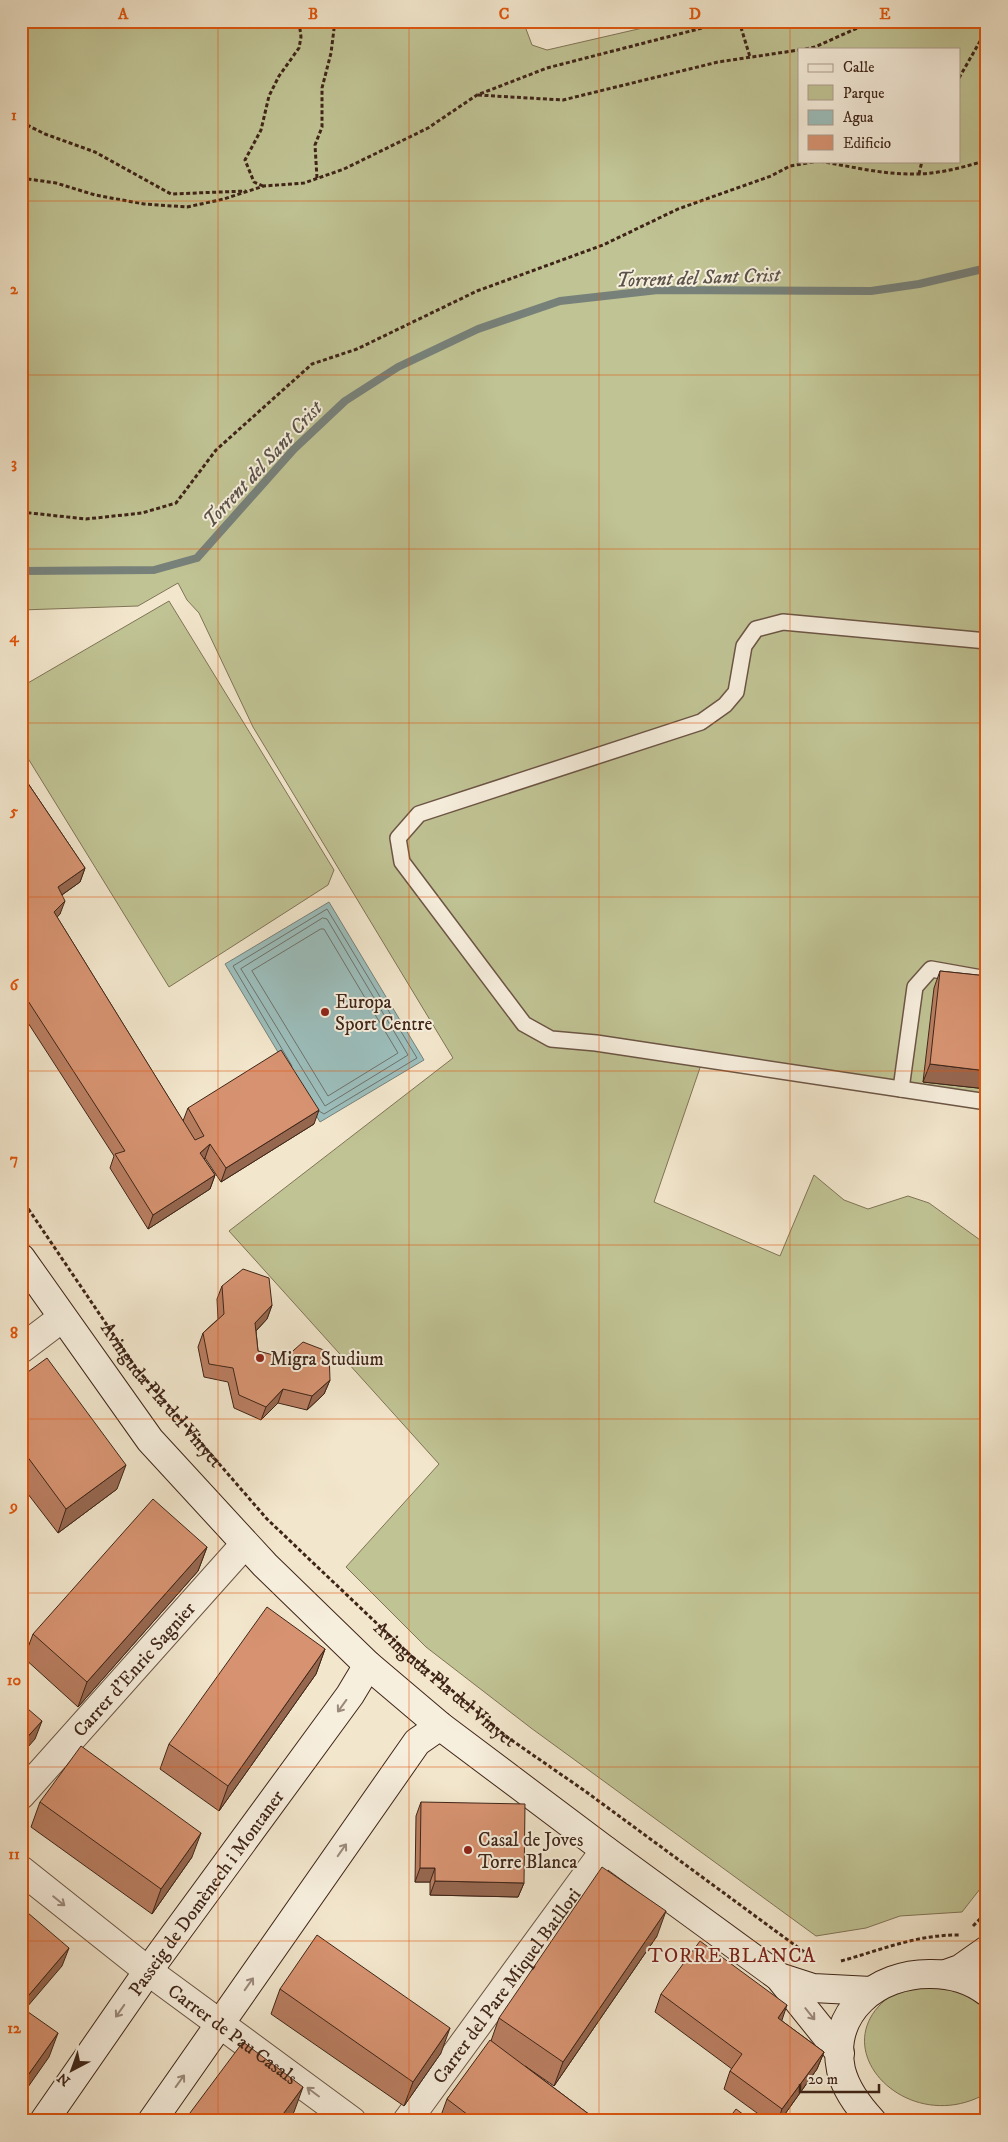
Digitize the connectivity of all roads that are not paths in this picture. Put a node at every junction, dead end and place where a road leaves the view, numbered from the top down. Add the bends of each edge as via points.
1 (987, 641) edge
2 (987, 979) edge
3 (901, 1089) junction
4 (987, 1102) edge
5 (21, 1258) edge
6 (62, 1318) junction
7 (21, 1349) edge
8 (245, 1544) junction
9 (368, 1665) junction
10 (440, 1726) junction
11 (21, 1795) edge
12 (605, 1850) junction
13 (21, 1870) edge
14 (987, 1950) edge
15 (148, 1971) junction
16 (946, 1974) junction
17 (779, 1976) junction
18 (871, 1991) junction
19 (987, 1992) edge
20 (221, 2024) junction
21 (840, 2053) junction
22 (44, 2121) edge
23 (152, 2121) edge
24 (352, 2121) edge
25 (408, 2121) edge
26 (872, 2121) edge

1 - 3 lane via 783,622 756,629 744,646 736,692 725,705 701,722 419,814 398,838 402,862 524,1024 551,1039
2 - 3 lane via 931,969 915,988
3 - 4 lane
5 - 6 street, Avinguda Pla del Vinyet
6 - 7 street
6 - 8 street, Avinguda Pla del Vinyet via 150,1440
8 - 9 street, Avinguda Pla del Vinyet
8 - 11 street, Carrer d'Enric Sagnier
9 - 10 street, Avinguda Pla del Vinyet
9 -> 15 street, Passeig de Domènech i Montaner via 350,1695
10 - 12 street, Avinguda Pla del Vinyet
20 -> 10 street via 417,1742
12 - 17 street, Avinguda Pla del Vinyet
12 - 25 street, Carrer del Pare Miquel Batllori
13 -> 15 street, Carrer de Pau Casals
14 - 16 street via 960,1969
15 - 20 street, Carrer de Pau Casals
15 -> 22 street, Passeig de Domènech i Montaner
16 - 18 street via 899,1976
16 - 19 street via 968,1980
17 - 18 street, Avinguda Pla del Vinyet via 813,1988
17 -> 21 street, Avinguda Pla del Vinyet
18 - 21 street via 856,2004 844,2025
23 -> 20 street
24 -> 20 street, Carrer de Pau Casals
21 - 26 street via 841,2070 848,2089

